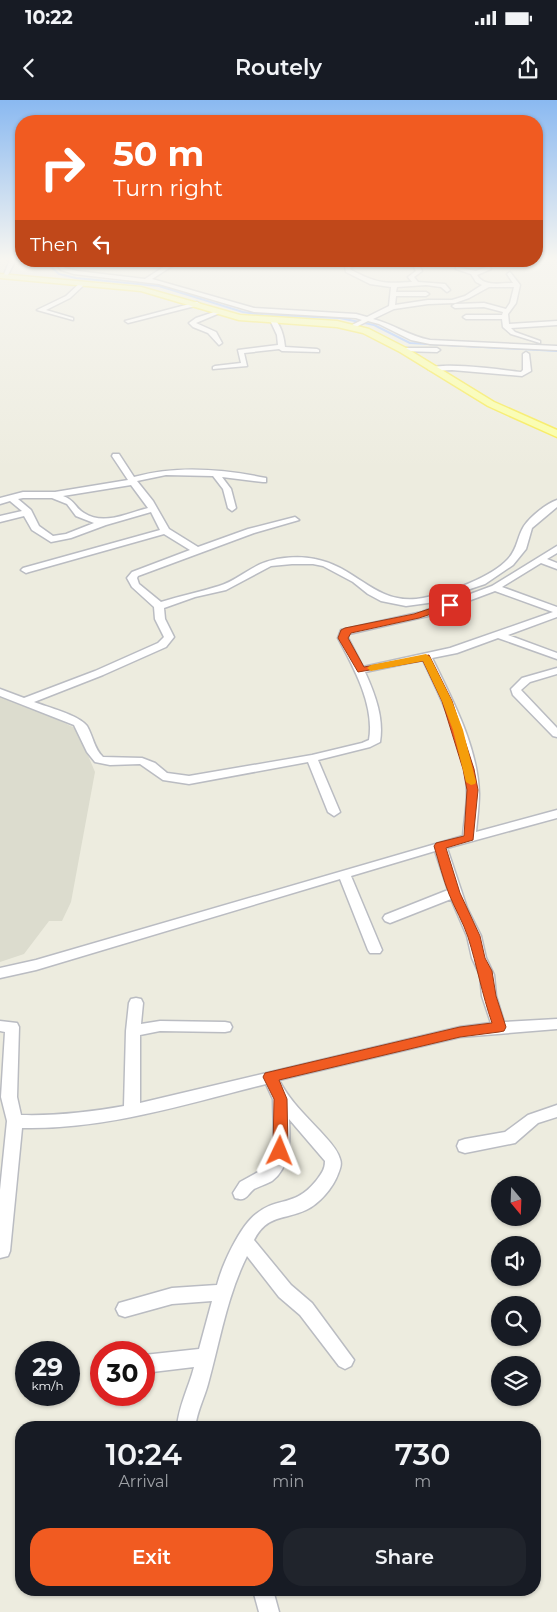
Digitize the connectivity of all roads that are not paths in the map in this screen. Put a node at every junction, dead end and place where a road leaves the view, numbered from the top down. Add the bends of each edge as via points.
1 (203, 328) edge
2 (276, 328) edge
3 (358, 328) edge
4 (392, 328) edge
5 (507, 328) edge
6 (219, 343) dead end
7 (280, 347) junction
8 (403, 350) junction
9 (317, 352) dead end
10 (526, 354) junction
11 (557, 354) edge
12 (215, 368) dead end
13 (432, 369) junction
14 (556, 433) edge
15 (116, 456) dead end
16 (216, 474) junction
17 (263, 480) dead end
18 (133, 481) junction
19 (52, 495) junction
20 (12, 498) junction
21 (0, 502) edge
22 (557, 503) edge
23 (232, 508) dead end
24 (153, 509) junction
25 (28, 512) junction
26 (0, 518) edge
27 (295, 520) dead end
28 (103, 522) junction
29 (165, 530) junction
30 (70, 546) junction
31 (196, 550) junction
32 (557, 550) edge
33 (541, 560) junction
34 (557, 566) edge
35 (26, 570) dead end
36 (495, 588) junction
37 (159, 606) junction
38 (557, 612) edge
39 (499, 635) junction
40 (557, 656) edge
41 (426, 657) junction
42 (361, 670) junction
43 (557, 671) edge
44 (0, 692) edge
45 (26, 701) junction
46 (557, 734) edge
47 (312, 758) junction
48 (334, 812) dead end
49 (557, 814) edge
50 (469, 838) junction
51 (440, 846) junction
52 (344, 874) junction
53 (454, 893) junction
54 (390, 918) dead end
55 (375, 950) dead end
56 (0, 973) edge
57 (136, 1003) dead end
58 (557, 1024) edge
59 (0, 1026) edge
60 (225, 1027) dead end
61 (499, 1027) junction
62 (133, 1031) junction
63 (270, 1077) junction
64 (280, 1099) junction
65 (132, 1110) junction
66 (557, 1110) edge
67 (14, 1121) junction
68 (466, 1146) dead end
69 (241, 1193) dead end
70 (245, 1241) junction
71 (2, 1251) dead end
72 (223, 1292) junction
73 (125, 1309) dead end
74 (205, 1357) junction
75 (345, 1360) dead end
76 (155, 1364) edge
77 (186, 1421) edge
78 (265, 1596) edge
79 (269, 1612) edge

1 - 6 street via 211,331
2 - 7 street
3 - 8 main road
4 - 5 street via 413,339 430,342 557,348 518,335
7 - 9 street via 290,351
7 - 12 street via 240,351 244,366
8 - 10 street
8 - 13 main road
10 - 11 street
10 - 13 street via 527,371 522,374
13 - 14 main road via 491,404
15 - 18 street
16 - 17 street
16 - 18 street via 178,471 148,475
16 - 23 street via 227,489
18 - 19 street
18 - 24 street
19 - 20 street
19 - 28 street via 70,502 79,514 90,520
20 - 21 street
20 - 25 street
22 - 37 street via 528,527 521,549 510,562 482,582 425,601 384,598 326,564 292,561 268,564 223,588
24 - 28 street
24 - 29 street
25 - 26 street
25 - 30 street via 38,531
27 - 31 street
28 - 30 street
29 - 30 street
29 - 31 street
30 - 35 street
31 - 37 street via 133,576 135,585
32 - 33 street
33 - 34 street
33 - 36 street
36 - 38 street
36 - 42 street via 425,614 345,632 343,638
37 - 45 street via 160,619 169,637 162,645 99,674
38 - 39 street
39 - 40 street
39 - 41 street
41 - 42 street
41 - 50 street via 447,701 473,790
42 - 47 street via 377,729 374,742
43 - 46 street via 526,680 516,689
44 - 45 street
45 - 47 street via 80,725 94,757 99,760 147,762 170,778 200,779
47 - 48 street
49 - 50 street
50 - 51 street
51 - 52 street
51 - 53 street
52 - 55 street
52 - 56 street
53 - 54 street
53 - 61 street via 474,936
57 - 62 street
58 - 61 street
59 - 67 street via 12,1027 9,1096
60 - 62 street via 160,1026
61 - 63 street via 460,1032
62 - 65 street
63 - 64 street
63 - 65 street
64 - 69 street via 282,1140 277,1167 271,1174 248,1184
64 - 70 street via 327,1150 333,1166 313,1197 301,1205 271,1212 253,1226
65 - 67 street via 68,1120
66 - 68 street via 533,1120 509,1138
67 - 71 street
70 - 72 street
70 - 75 street via 285,1291 306,1309
72 - 73 street via 172,1296
72 - 74 street
74 - 76 street
74 - 77 street
78 - 79 street

